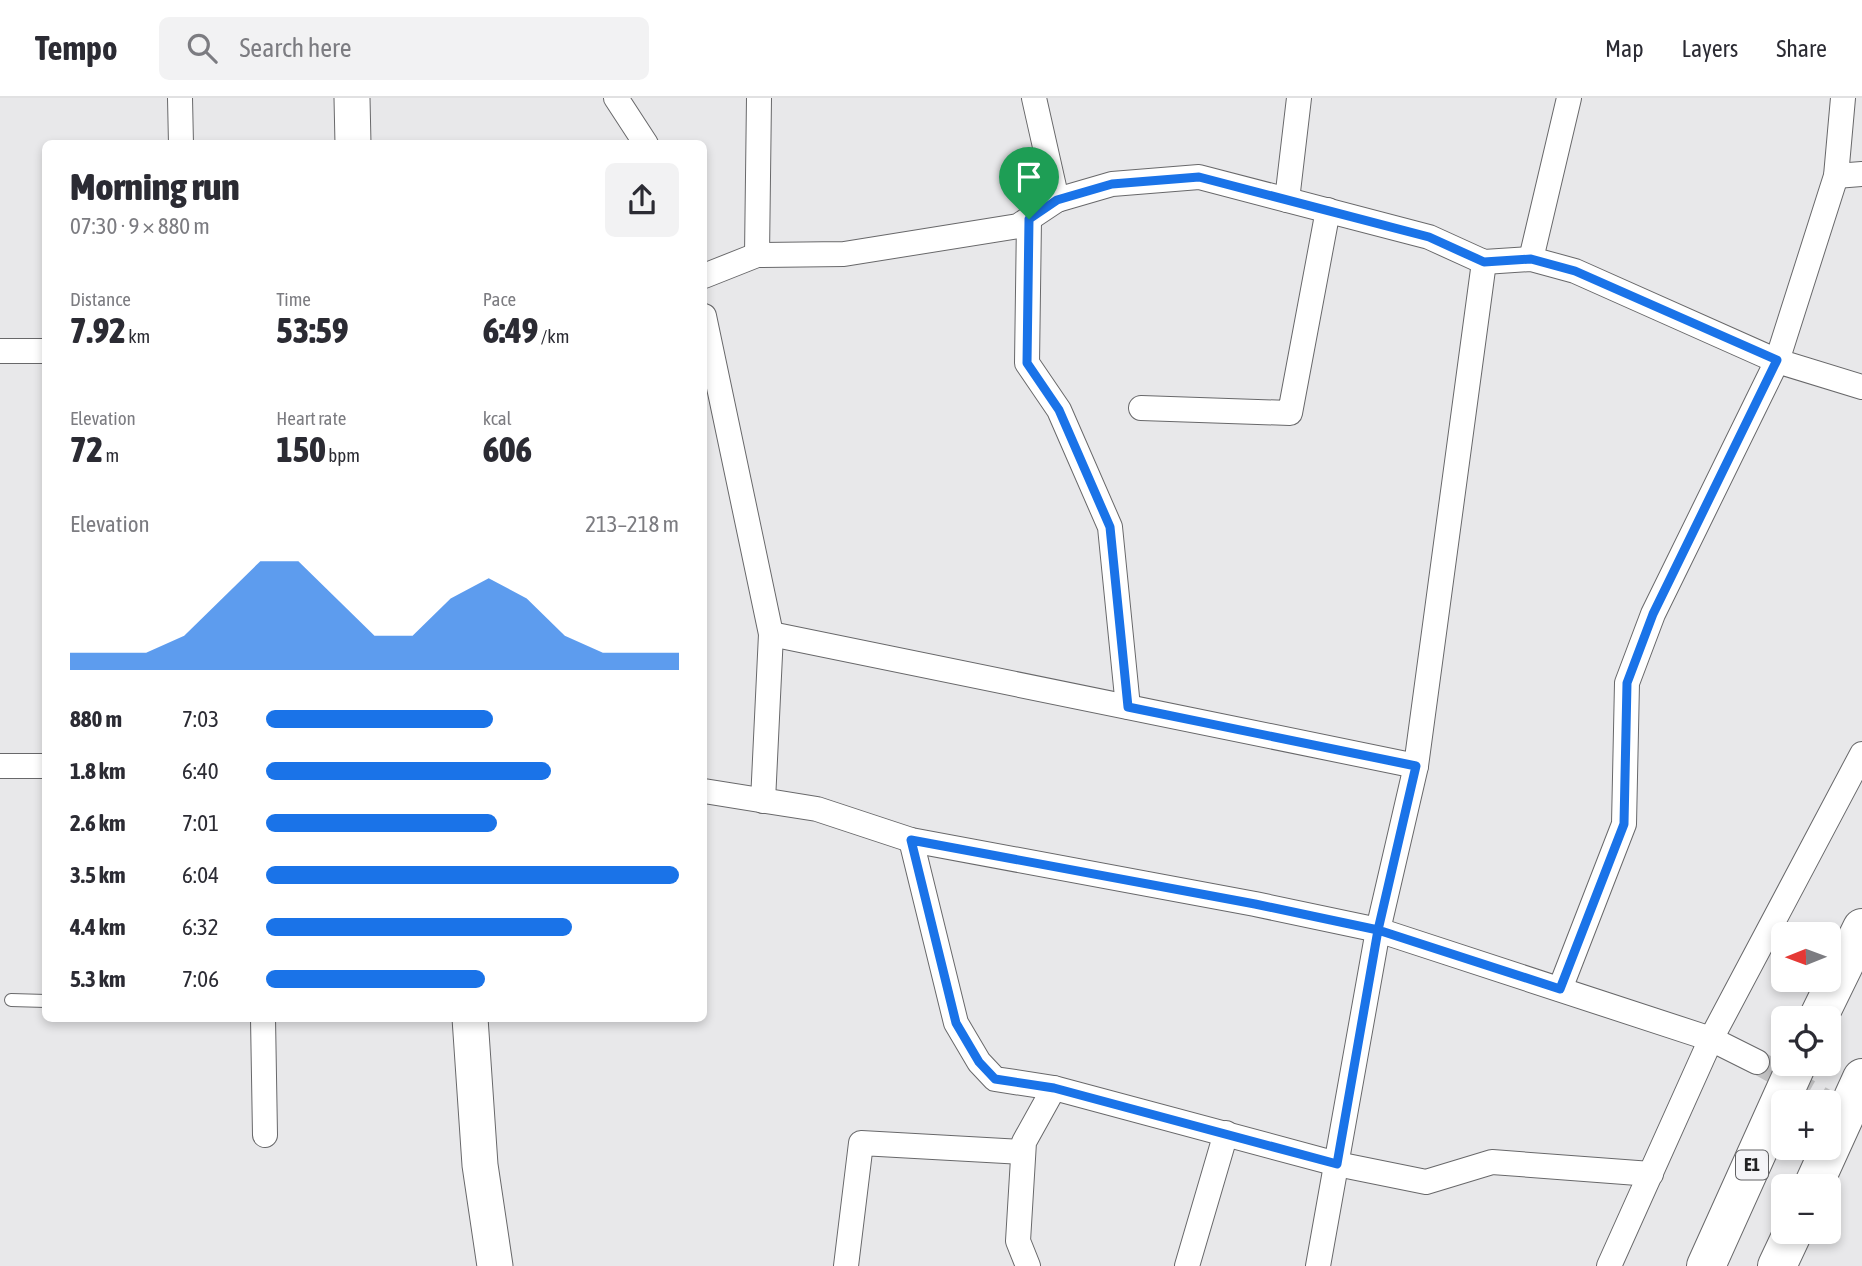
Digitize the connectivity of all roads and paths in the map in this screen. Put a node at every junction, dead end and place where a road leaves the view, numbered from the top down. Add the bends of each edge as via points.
1 (180, 98) edge
2 (352, 98) edge
3 (616, 98) edge
4 (759, 98) edge
5 (1034, 98) edge
6 (1299, 98) edge
7 (1569, 98) edge
8 (1843, 98) edge
9 (181, 140) edge
10 (353, 140) edge
11 (643, 140) edge
12 (1862, 174) edge
13 (1836, 176) junction
14 (1057, 200) junction
15 (1287, 200) junction
16 (1328, 210) junction
17 (1029, 219) junction
18 (757, 255) junction
19 (1531, 259) junction
20 (1484, 262) junction
21 (707, 274) edge
22 (707, 330) edge
23 (0, 351) edge
24 (42, 351) edge
25 (1777, 360) junction
26 (1862, 387) edge
27 (1141, 408) dead end
28 (771, 634) junction
29 (1128, 707) junction
30 (1862, 754) edge
31 (0, 766) edge
32 (42, 766) edge
33 (1416, 766) junction
34 (707, 791) edge
35 (763, 800) junction
36 (911, 840) junction
37 (1862, 928) edge
38 (1378, 930) junction
39 (1560, 989) junction
40 (11, 1000) dead end
41 (42, 1001) edge
42 (1824, 1006) edge
43 (263, 1022) edge
44 (470, 1022) edge
45 (1711, 1039) junction
46 (1757, 1062) tunnel mouth
47 (1792, 1076) edge
48 (1862, 1078) edge
49 (1054, 1088) junction
50 (1226, 1133) junction
51 (265, 1135) dead end
52 (1023, 1152) junction
53 (1337, 1164) junction
54 (1651, 1174) junction
55 (1818, 1174) edge
56 (1787, 1244) edge
57 (495, 1266) edge
58 (846, 1266) edge
59 (1028, 1266) edge
60 (1187, 1266) edge
61 (1318, 1266) edge
62 (1609, 1266) edge
63 (1706, 1266) edge
64 (1777, 1266) edge

1 - 9 street
2 - 10 street
3 - 11 street
4 - 18 street
5 - 14 street
6 - 15 street
7 - 19 street
8 - 13 street
12 - 13 street
13 - 25 street
14 - 15 street via 1132,181 1199,177
14 - 17 street
15 - 16 street
16 - 20 street via 1429,237
16 - 27 street via 1290,413
17 - 18 street via 1018,226 844,254
17 - 29 street via 1027,363 1059,410 1110,527
18 - 21 street
19 - 20 street
19 - 25 street via 1575,271
20 - 33 street
22 - 28 street
23 - 24 street
25 - 26 street
25 - 39 street via 1653,614 1627,683 1624,824
28 - 29 street
28 - 35 street
29 - 33 street
30 - 45 street
31 - 32 street
33 - 38 street
34 - 35 street
35 - 36 street via 817,809
36 - 38 street
36 - 49 street via 956,1023 995,1079
37 - 42 highway
38 - 39 street
38 - 53 street
39 - 45 street
40 - 41 lane
43 - 51 street
44 - 57 street via 480,1165
45 - 46 street
45 - 54 street
47 - 63 highway, E1
48 - 55 highway
49 - 50 street
49 - 52 street
50 - 53 street
50 - 60 street
52 - 58 street via 861,1143
52 - 59 street via 1018,1241
53 - 54 street via 1426,1182 1492,1161
53 - 61 street
54 - 62 street
56 - 64 highway

